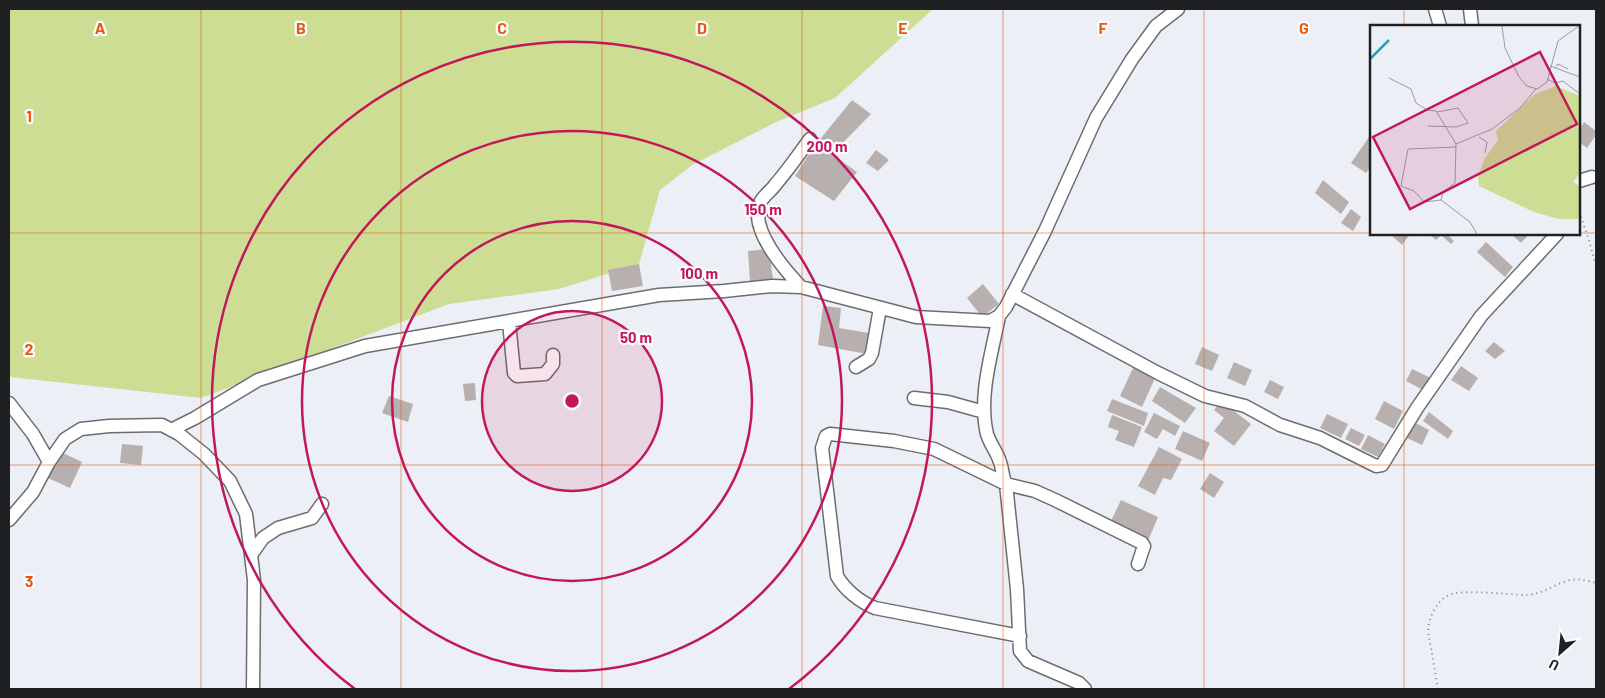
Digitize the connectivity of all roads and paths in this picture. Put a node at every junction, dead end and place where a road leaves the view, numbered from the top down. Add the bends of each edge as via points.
1 (1178, 9) edge
2 (1435, 9) edge
3 (1470, 9) edge
4 (1440, 25) edge
5 (1472, 25) edge
6 (810, 139) dead end
7 (1592, 177) dead end
8 (1580, 181) edge
9 (1580, 215) edge
10 (1555, 235) edge
11 (1596, 266) edge
12 (801, 287) junction
13 (1012, 294) junction
14 (880, 308) junction
15 (999, 316) junction
16 (509, 322) junction
17 (553, 355) dead end
18 (856, 367) dead end
19 (914, 398) dead end
20 (9, 403) edge
21 (984, 412) junction
22 (171, 430) junction
23 (49, 462) junction
24 (1006, 484) junction
25 (322, 504) dead end
26 (9, 520) edge
27 (251, 555) junction
28 (1138, 564) dead end
29 (1596, 583) edge
30 (1020, 636) junction
31 (253, 689) edge
32 (1085, 689) edge
33 (1438, 689) edge

1 - 13 street via 1156,26 1096,118 1045,231
2 - 4 street
3 - 5 street
6 - 12 street via 761,201 758,212 767,244
7 - 8 street
9 - 11 path
10 - 13 street via 1481,316 1382,465 1376,466 1320,438 1280,425 1245,406 1205,396
12 - 14 street
12 - 16 street via 772,286 659,295
13 - 15 street
14 - 15 street via 916,317 990,320
14 - 18 street via 872,353 869,359
15 - 21 street via 987,376
16 - 17 street via 514,373 518,376 546,374
16 - 22 street via 365,346 267,377
19 - 21 street via 948,402
20 - 23 street
21 - 24 street via 987,436 1001,463
22 - 23 street via 162,425 81,428 65,439
22 - 27 street via 204,454 230,481 246,514
23 - 26 street via 33,492
24 - 28 street via 1035,491 1142,543 1144,546
24 - 30 street
24 - 30 street via 934,449 910,444 830,434 822,448 837,576 842,585 866,605 875,608
25 - 27 street via 312,518 278,528 263,538
27 - 31 street via 254,580
29 - 33 path via 1571,580 1529,595 1461,592 1447,596 1433,611 1428,632
30 - 32 street via 1020,651 1024,658

